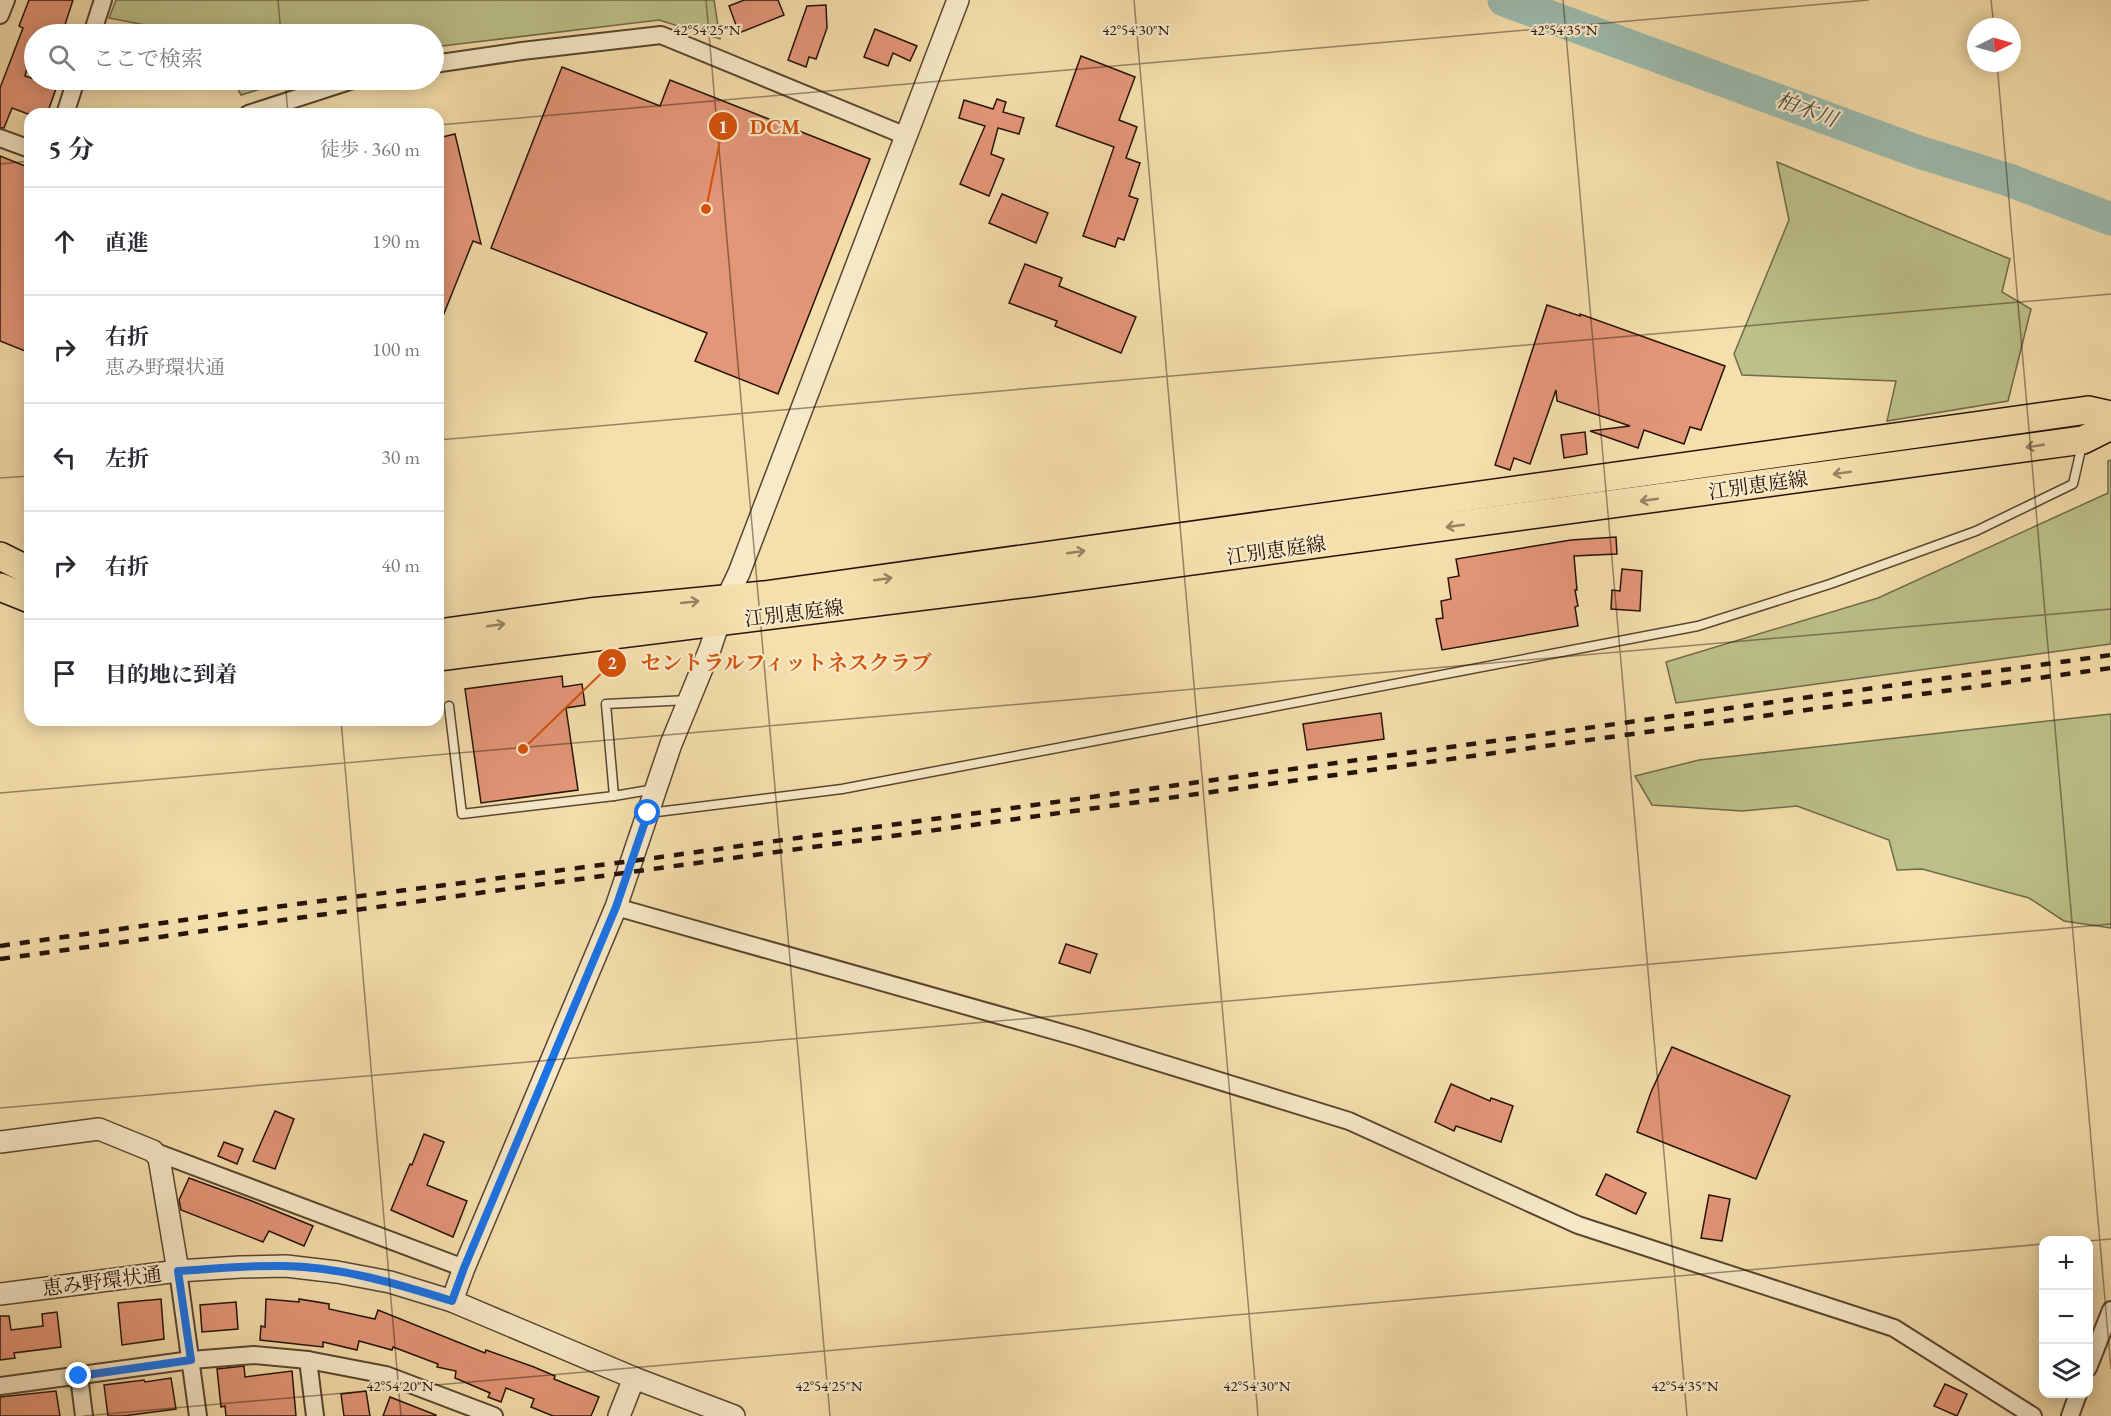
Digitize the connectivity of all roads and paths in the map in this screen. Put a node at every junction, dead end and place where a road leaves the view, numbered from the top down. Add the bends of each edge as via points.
1 (6, 0) edge
2 (103, 0) edge
3 (958, 0) edge
4 (0, 15) edge
5 (95, 24) edge
6 (444, 63) edge
7 (73, 90) edge
8 (321, 90) edge
9 (67, 108) edge
10 (266, 108) edge
11 (906, 136) junction
12 (0, 138) edge
13 (24, 147) edge
14 (2111, 415) edge
15 (2111, 426) edge
16 (2083, 440) junction
17 (0, 556) edge
18 (24, 568) edge
19 (0, 586) edge
20 (24, 596) edge
21 (722, 610) junction
22 (444, 632) edge
23 (444, 656) edge
24 (689, 700) junction
25 (449, 706) dead end
26 (656, 789) junction
27 (614, 796) junction
28 (648, 813) junction
29 (616, 907) junction
30 (0, 1142) edge
31 (153, 1151) junction
32 (464, 1268) junction
33 (178, 1271) junction
34 (0, 1294) edge
35 (452, 1301) junction
36 (2111, 1310) edge
37 (2093, 1355) edge
38 (191, 1360) junction
39 (308, 1360) junction
40 (79, 1376) junction
41 (634, 1378) junction
42 (0, 1386) edge
43 (2077, 1398) edge
44 (489, 1415) edge
45 (84, 1416) edge
46 (198, 1416) edge
47 (315, 1416) edge
48 (619, 1416) edge
49 (734, 1416) edge
50 (2033, 1416) edge
51 (2070, 1416) edge

1 - 4 street
2 - 5 street
3 - 11 street
6 - 11 street via 661,35
7 - 9 street
8 - 10 street
11 - 21 street
12 - 13 street
21 -> 14 main road, 江別恵庭線 via 764,595 2088,411
15 - 16 main road, 江別恵庭線
16 -> 21 main road, 江別恵庭線 via 1030,583
16 - 28 lane via 2073,484 1976,531 1698,626 842,789
17 - 18 main road
19 - 20 main road
22 -> 21 main road, 江別恵庭線 via 583,613
21 - 23 main road, 江別恵庭線
21 - 24 street
24 - 26 street
24 - 27 lane via 606,704
25 - 27 lane via 462,814
26 - 27 lane
26 - 28 street
28 - 29 street
29 - 32 street
29 - 50 street via 1080,1038 1349,1121 1578,1225 1894,1328
30 - 31 street via 99,1129
31 - 32 street
31 - 33 street via 159,1158
32 - 35 street
33 - 34 street, 恵み野環状通
33 - 35 street, 恵み野環状通 via 286,1266 390,1282
33 - 38 street
35 - 41 street, 恵み野環状通
36 - 37 street
38 - 39 street via 254,1355
38 - 40 street
38 - 46 street
39 - 44 street via 386,1376
39 - 47 street
40 - 42 street
40 - 45 street
41 - 48 street
41 - 49 street, 恵み野環状通
43 - 51 street

